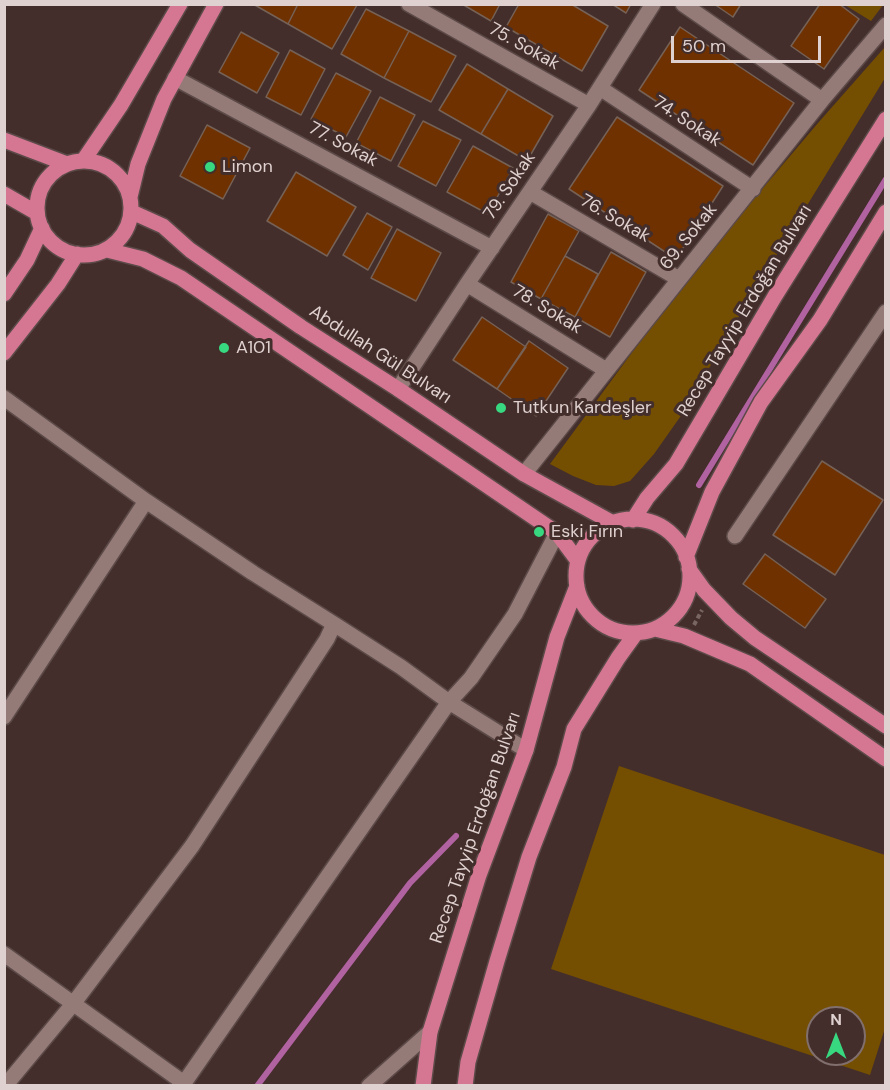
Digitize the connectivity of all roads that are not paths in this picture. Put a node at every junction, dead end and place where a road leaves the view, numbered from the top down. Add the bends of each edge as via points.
1 (180, 4) edge
2 (216, 4) edge
3 (409, 4) edge
4 (653, 4) edge
5 (683, 4) edge
6 (885, 25) edge
7 (175, 78) junction
8 (600, 88) junction
9 (822, 100) junction
10 (589, 105) junction
11 (885, 119) edge
12 (4, 140) edge
13 (83, 161) junction
14 (67, 164) junction
15 (753, 189) junction
16 (530, 192) junction
17 (4, 194) edge
18 (131, 205) junction
19 (885, 212) edge
20 (39, 221) junction
21 (492, 248) junction
22 (107, 249) junction
23 (77, 255) junction
24 (680, 279) junction
25 (467, 284) junction
26 (4, 294) edge
27 (885, 312) edge
28 (4, 352) edge
29 (606, 369) junction
30 (398, 389) junction
31 (4, 398) edge
32 (524, 474) junction
33 (146, 501) junction
34 (633, 520) junction
35 (613, 523) junction
36 (557, 533) junction
37 (735, 536) dead end
38 (578, 561) junction
39 (688, 563) junction
40 (576, 586) junction
41 (334, 624) junction
42 (655, 629) junction
43 (636, 633) junction
44 (449, 702) junction
45 (4, 717) edge
46 (885, 726) edge
47 (526, 750) junction
48 (885, 759) edge
49 (4, 954) edge
50 (73, 1004) junction
51 (430, 1032) junction
52 (4, 1086) edge
53 (369, 1086) edge
54 (423, 1086) edge
55 (465, 1086) edge

1 - 13 main road
2 - 7 main road
3 - 10 street, 75. Sokak
4 - 8 street, 79. Sokak
5 - 9 street
6 - 9 street, 69. Sokak
7 - 18 main road via 138,164
7 - 21 street, 77. Sokak
8 - 10 street, 79. Sokak
8 - 15 street, 74. Sokak
9 - 15 street, 69. Sokak
10 - 16 street, 79. Sokak
11 - 34 main road, Recep Tayyip Erdoğan Bulvarı via 676,464
12 - 14 main road
13 - 14 main road
13 - 18 main road via 99,163 113,171 124,182
14 - 20 main road via 44,184 38,198
15 - 24 street, 69. Sokak
16 - 21 street, 79. Sokak
16 - 24 street, 76. Sokak
17 - 20 main road
18 - 22 main road via 128,227
18 - 30 main road, Abdullah Gül Bulvarı via 301,327
19 - 39 main road via 820,320 761,402 712,492
20 - 23 main road via 50,241
20 - 26 main road via 27,260
21 - 25 street, 79. Sokak
22 - 23 main road via 93,255
22 - 36 main road via 143,259 181,278
23 - 28 main road
24 - 29 street, 69. Sokak
25 - 29 street, 78. Sokak
25 - 30 street, 79. Sokak
27 - 37 street
29 - 32 street, 69. Sokak
30 - 32 main road, Abdullah Gül Bulvarı
31 - 33 street
32 - 35 main road, Abdullah Gül Bulvarı
33 - 41 street
33 - 45 street
34 - 35 main road
34 - 39 main road via 653,523 673,536
35 - 38 main road via 591,538
36 - 38 main road
36 - 44 street via 515,614 471,678
38 - 40 main road
39 - 42 main road via 690,581 682,604
39 - 46 main road via 704,590 755,638
40 - 43 main road via 595,619 617,631
40 - 47 main road, Recep Tayyip Erdoğan Bulvarı via 557,637
41 - 44 street
41 - 50 street via 192,846
42 - 43 main road
42 - 48 main road via 688,637 750,664
43 - 55 main road via 574,729 500,951 468,1062
44 - 47 street
44 - 50 street via 184,1083
47 - 51 main road, Recep Tayyip Erdoğan Bulvarı via 479,875
49 - 50 street
50 - 52 street
51 - 53 street
51 - 54 main road, Recep Tayyip Erdoğan Bulvarı

